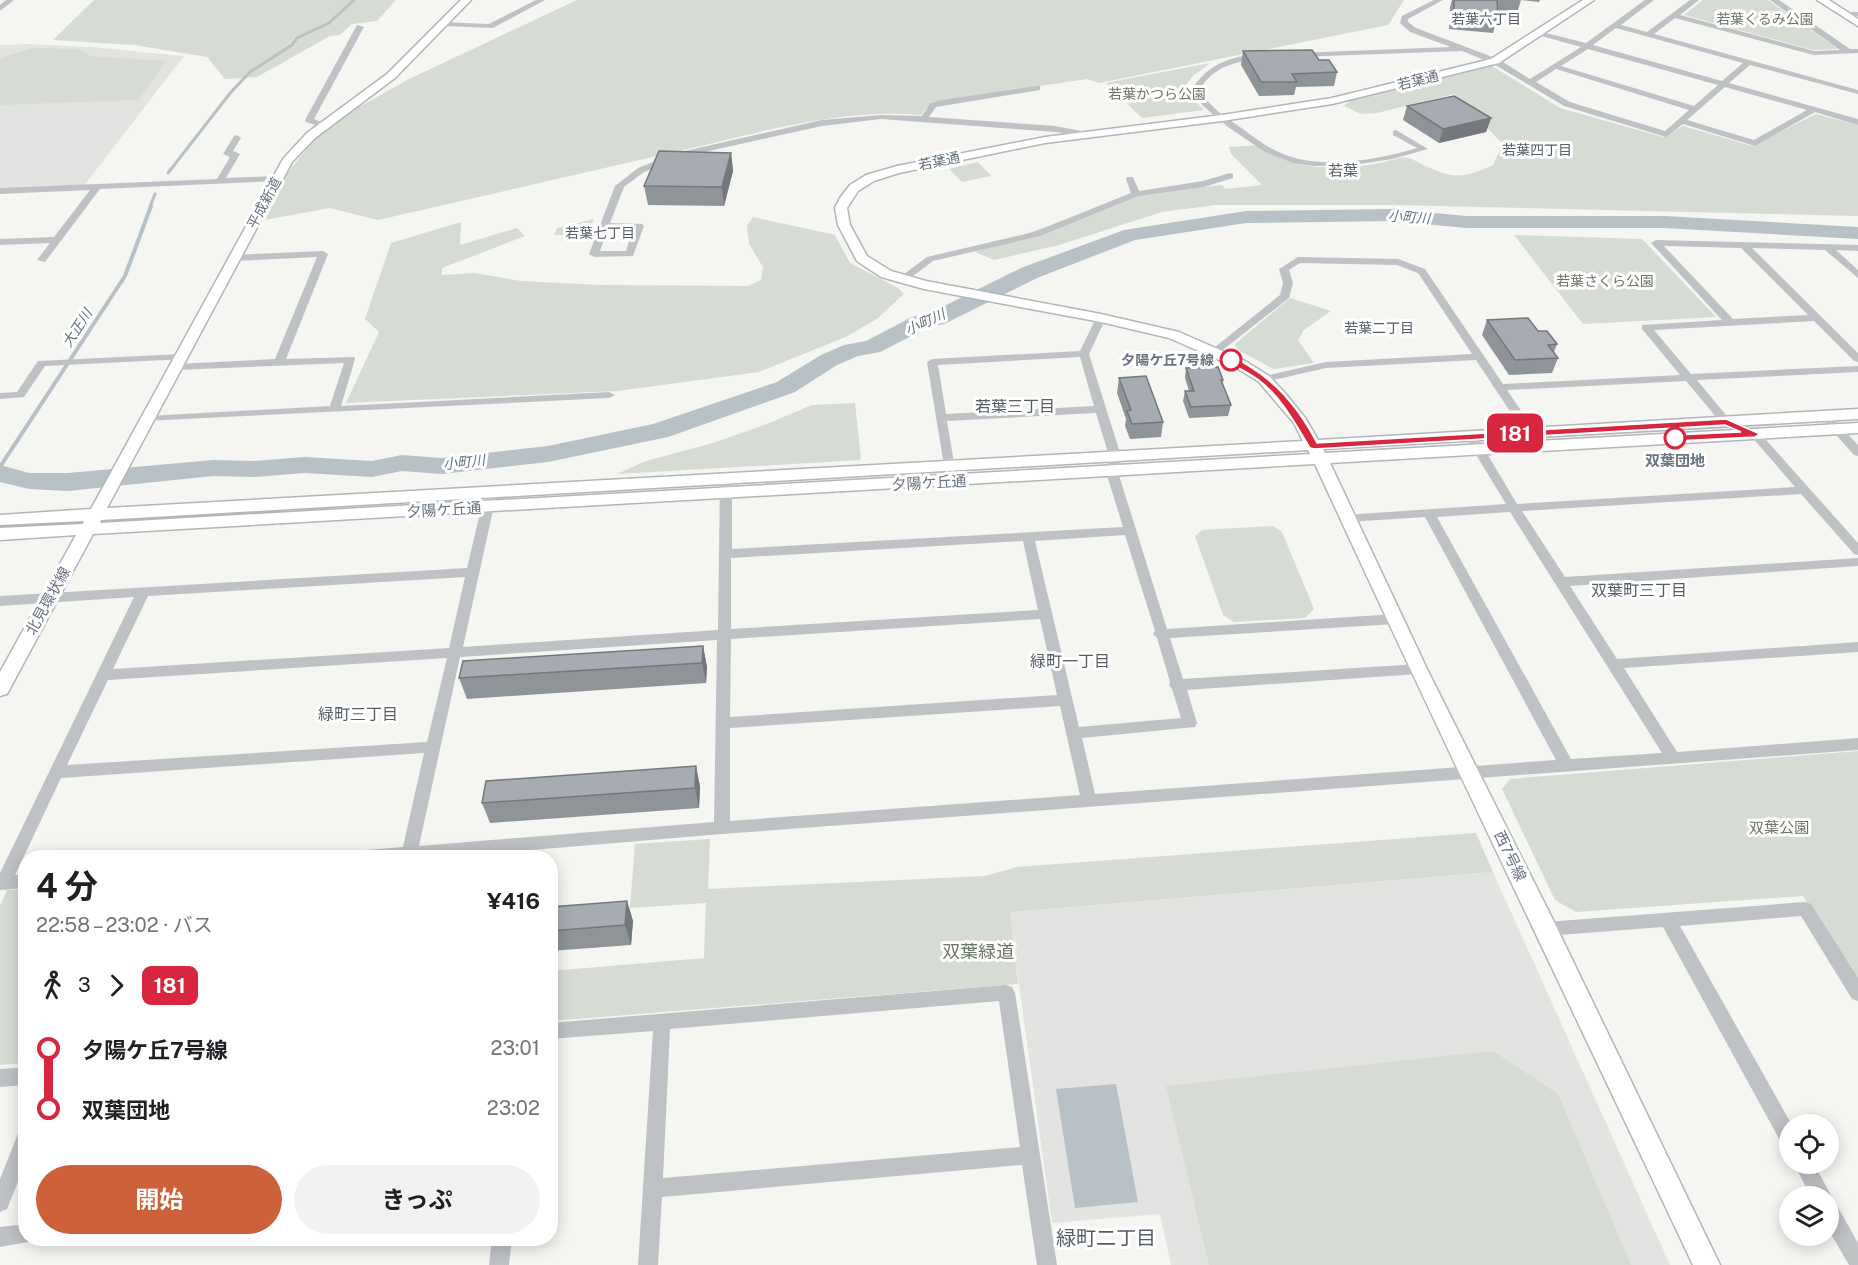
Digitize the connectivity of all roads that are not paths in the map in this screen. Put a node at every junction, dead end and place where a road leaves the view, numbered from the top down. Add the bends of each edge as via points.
1 (10, 0) edge
2 (542, 0) edge
3 (1439, 0) edge
4 (1589, 0) edge
5 (1650, 0) edge
6 (1695, 0) edge
7 (1774, 0) edge
8 (1822, 0) edge
9 (467, 1) edge
10 (1, 7) edge
11 (1844, 14) junction
12 (1858, 14) edge
13 (1676, 16) junction
14 (1858, 23) edge
15 (442, 24) junction
16 (1616, 26) junction
17 (360, 27) dead end
18 (1541, 33) junction
19 (1649, 34) junction
20 (1587, 46) junction
21 (1463, 49) junction
22 (1848, 51) junction
23 (1858, 51) edge
24 (1287, 55) edge
25 (1264, 56) edge
26 (1858, 58) edge
27 (1495, 61) junction
28 (1749, 62) junction
29 (1556, 67) junction
30 (1532, 81) junction
31 (1723, 85) junction
32 (1037, 88) dead end
33 (1858, 92) edge
34 (1696, 109) junction
35 (1812, 110) junction
36 (1222, 118) junction
37 (924, 119) junction
38 (1682, 121) junction
39 (1858, 122) edge
40 (322, 124) junction
41 (1396, 133) dead end
42 (1089, 135) junction
43 (237, 138) dead end
44 (1230, 176) dead end
45 (276, 179) junction
46 (1131, 179) dead end
47 (220, 181) junction
48 (97, 187) junction
49 (0, 191) edge
50 (1136, 194) junction
51 (604, 226) junction
52 (57, 240) junction
53 (0, 242) edge
54 (1743, 245) junction
55 (1827, 247) junction
56 (1858, 248) edge
57 (234, 258) junction
58 (42, 260) dead end
59 (1858, 275) edge
60 (901, 280) junction
61 (1101, 318) junction
62 (1816, 318) junction
63 (1730, 322) junction
64 (1215, 351) junction
65 (1084, 354) junction
66 (1479, 357) junction
67 (1858, 359) edge
68 (180, 362) junction
69 (279, 362) junction
70 (1858, 369) edge
71 (1689, 378) junction
72 (1264, 379) junction
73 (1500, 387) junction
74 (609, 395) dead end
75 (0, 396) edge
76 (335, 408) junction
77 (1099, 409) junction
78 (1858, 414) edge
79 (1825, 416) junction
80 (941, 418) junction
81 (148, 419) junction
82 (1726, 422) junction
83 (1858, 428) edge
84 (1837, 429) junction
85 (1755, 434) junction
86 (1535, 439) junction
87 (1474, 442) junction
88 (1317, 452) junction
89 (1858, 452) edge
90 (1113, 464) junction
91 (950, 473) junction
92 (726, 486) junction
93 (1805, 490) junction
94 (489, 500) junction
95 (1514, 508) junction
96 (1429, 513) junction
97 (1348, 518) junction
98 (0, 520) edge
99 (92, 521) junction
100 (1129, 531) junction
101 (0, 534) edge
102 (1028, 537) junction
103 (1858, 551) edge
104 (726, 554) junction
105 (1858, 562) edge
106 (473, 572) junction
107 (1563, 582) junction
108 (143, 593) junction
109 (49, 598) junction
110 (0, 601) edge
111 (1044, 614) junction
112 (1395, 619) junction
113 (725, 633) junction
114 (1160, 634) junction
115 (1858, 647) edge
116 (455, 653) junction
117 (1614, 664) junction
118 (1418, 669) junction
119 (103, 675) junction
120 (1176, 685) junction
121 (0, 689) edge
122 (1064, 700) junction
123 (724, 723) junction
124 (1072, 733) junction
125 (1858, 744) edge
126 (434, 747) junction
127 (1674, 759) junction
128 (1567, 766) junction
129 (57, 772) junction
130 (1470, 773) junction
131 (1089, 802) junction
132 (722, 828) junction
133 (18, 850) edge
134 (410, 850) edge
135 (476, 850) edge
136 (18, 851) edge
137 (18, 882) edge
138 (2, 883) edge
139 (1667, 919) junction
140 (1546, 929) junction
141 (1858, 993) edge
142 (662, 1021) junction
143 (558, 1030) edge
144 (18, 1077) edge
145 (0, 1078) edge
146 (1779, 1119) edge
147 (1030, 1155) junction
148 (18, 1158) edge
149 (653, 1188) junction
150 (0, 1202) edge
151 (1839, 1228) edge
152 (18, 1235) edge
153 (0, 1237) edge
154 (501, 1246) edge
155 (1858, 1262) edge
156 (499, 1265) edge
157 (648, 1265) edge
158 (1047, 1265) edge
159 (1707, 1265) edge

1 - 10 street
2 - 15 street via 490,26
3 - 21 street via 1405,18 1404,23
4 - 18 street, 若葉通
5 - 16 street
6 - 13 street
7 - 22 street
8 - 11 street
9 - 15 street, 平成新道
11 - 12 street
11 - 14 street
13 - 19 street
13 - 22 street via 1814,53
15 - 40 street, 平成新道 via 391,76
16 - 19 street
16 - 20 street
17 - 40 street via 309,120
18 - 20 street
18 - 27 street, 若葉通
19 - 28 street
20 - 29 street
20 - 31 street
21 - 24 street
21 - 27 street
22 - 23 street
22 - 26 street
25 - 36 street via 1228,60 1202,78 1196,89 1198,97
27 - 30 street
27 - 36 street, 若葉通 via 1332,101
28 - 31 street
28 - 33 street
29 - 30 street
29 - 34 street
30 - 38 street via 1567,104 1666,134
31 - 34 street
31 - 35 street
32 - 37 street via 933,105
34 - 38 street
35 - 38 street via 1755,143
35 - 39 street
36 - 41 street via 1273,153 1304,162 1372,160 1424,149
36 - 42 street, 若葉通
37 - 42 street
37 - 51 street via 881,117 828,122 665,159 622,183
40 - 45 street, 平成新道 via 299,146
42 - 60 street, 若葉通 via 1001,147 897,170 870,178 854,188 842,208 844,225 862,258
43 - 47 street via 227,154 236,154
44 - 50 street
45 - 47 street
45 - 57 street, 平成新道
46 - 50 street
47 - 48 street
48 - 49 street
48 - 52 street
50 - 60 street via 1036,234 930,259
51 - 51 street via 639,226 630,254 594,254
52 - 53 street
52 - 58 street
54 - 55 street
54 - 62 street
54 - 63 street via 1656,243
55 - 56 street
55 - 59 street
57 - 68 street, 平成新道
57 - 69 street via 323,254
60 - 61 street, 若葉通
61 - 64 street, 若葉通 via 1174,335
61 - 65 street
62 - 63 street
62 - 67 street
63 - 71 street via 1646,327
64 - 66 street via 1285,296 1288,284 1284,269 1298,260 1387,261 1422,271
64 - 72 street, 若葉通
65 - 77 street
65 - 80 street via 932,363
66 - 72 street via 1326,365
66 - 73 street
68 - 69 street
68 - 75 street via 42,363 20,395
68 - 81 street, 平成新道
69 - 76 street via 350,358
70 - 71 street
71 - 73 street
71 - 82 street
72 - 88 street, 若葉通 via 1301,422
73 - 86 street
74 - 76 street
76 - 81 street
77 - 80 street
77 - 90 street
78 - 79 street, 夕陽ケ丘通
79 - 82 street, 夕陽ケ丘通
79 - 84 street
80 - 91 street
81 - 99 street, 平成新道
82 - 85 street
82 - 86 street, 夕陽ケ丘通
83 - 84 street, 夕陽ケ丘通
84 - 85 street, 夕陽ケ丘通
84 - 89 street
85 - 86 street, 夕陽ケ丘通
85 - 93 street
86 - 87 street, 夕陽ケ丘通
87 - 88 street, 夕陽ケ丘通
87 - 95 street
88 - 90 street, 夕陽ケ丘通
88 - 97 street, 西7号線
90 - 91 street, 夕陽ケ丘通
90 - 100 street
91 - 92 street, 夕陽ケ丘通
92 - 94 street, 夕陽ケ丘通
92 - 104 street
93 - 95 street
93 - 103 street
94 - 99 street, 夕陽ケ丘通
94 - 106 street
95 - 96 street
95 - 107 street
96 - 97 street
96 - 128 street
97 - 112 street, 西7号線
98 - 99 street, 夕陽ケ丘通
99 - 101 street, 夕陽ケ丘通
99 - 109 street, 北見環状線
100 - 102 street
100 - 114 street
102 - 104 street
102 - 111 street
104 - 113 street
105 - 107 street
106 - 108 street
106 - 116 street
107 - 117 street
108 - 109 street
108 - 119 street
109 - 110 street
109 - 121 street, 北見環状線
111 - 113 street
111 - 122 street
112 - 114 street
112 - 118 street, 西7号線
113 - 116 street
113 - 123 street
114 - 120 street
115 - 117 street
116 - 119 street
116 - 126 street
117 - 127 street
118 - 120 street
118 - 130 street, 西7号線
119 - 129 street
120 - 124 street via 1190,723
122 - 123 street
122 - 124 street
123 - 132 street
124 - 131 street
125 - 127 street
126 - 129 street
126 - 134 street
127 - 128 street
128 - 130 street
129 - 133 street
130 - 131 street
130 - 140 street, 西7号線
131 - 132 street
132 - 135 street
136 - 138 street
137 - 138 street
139 - 140 street
139 - 141 street via 1804,909
139 - 146 street
140 - 159 street, 西7号線
142 - 143 street
142 - 147 street via 1006,993
142 - 149 street
144 - 145 street
147 - 149 street
147 - 158 street
148 - 150 street
149 - 157 street
151 - 155 street
152 - 153 street
154 - 156 street

